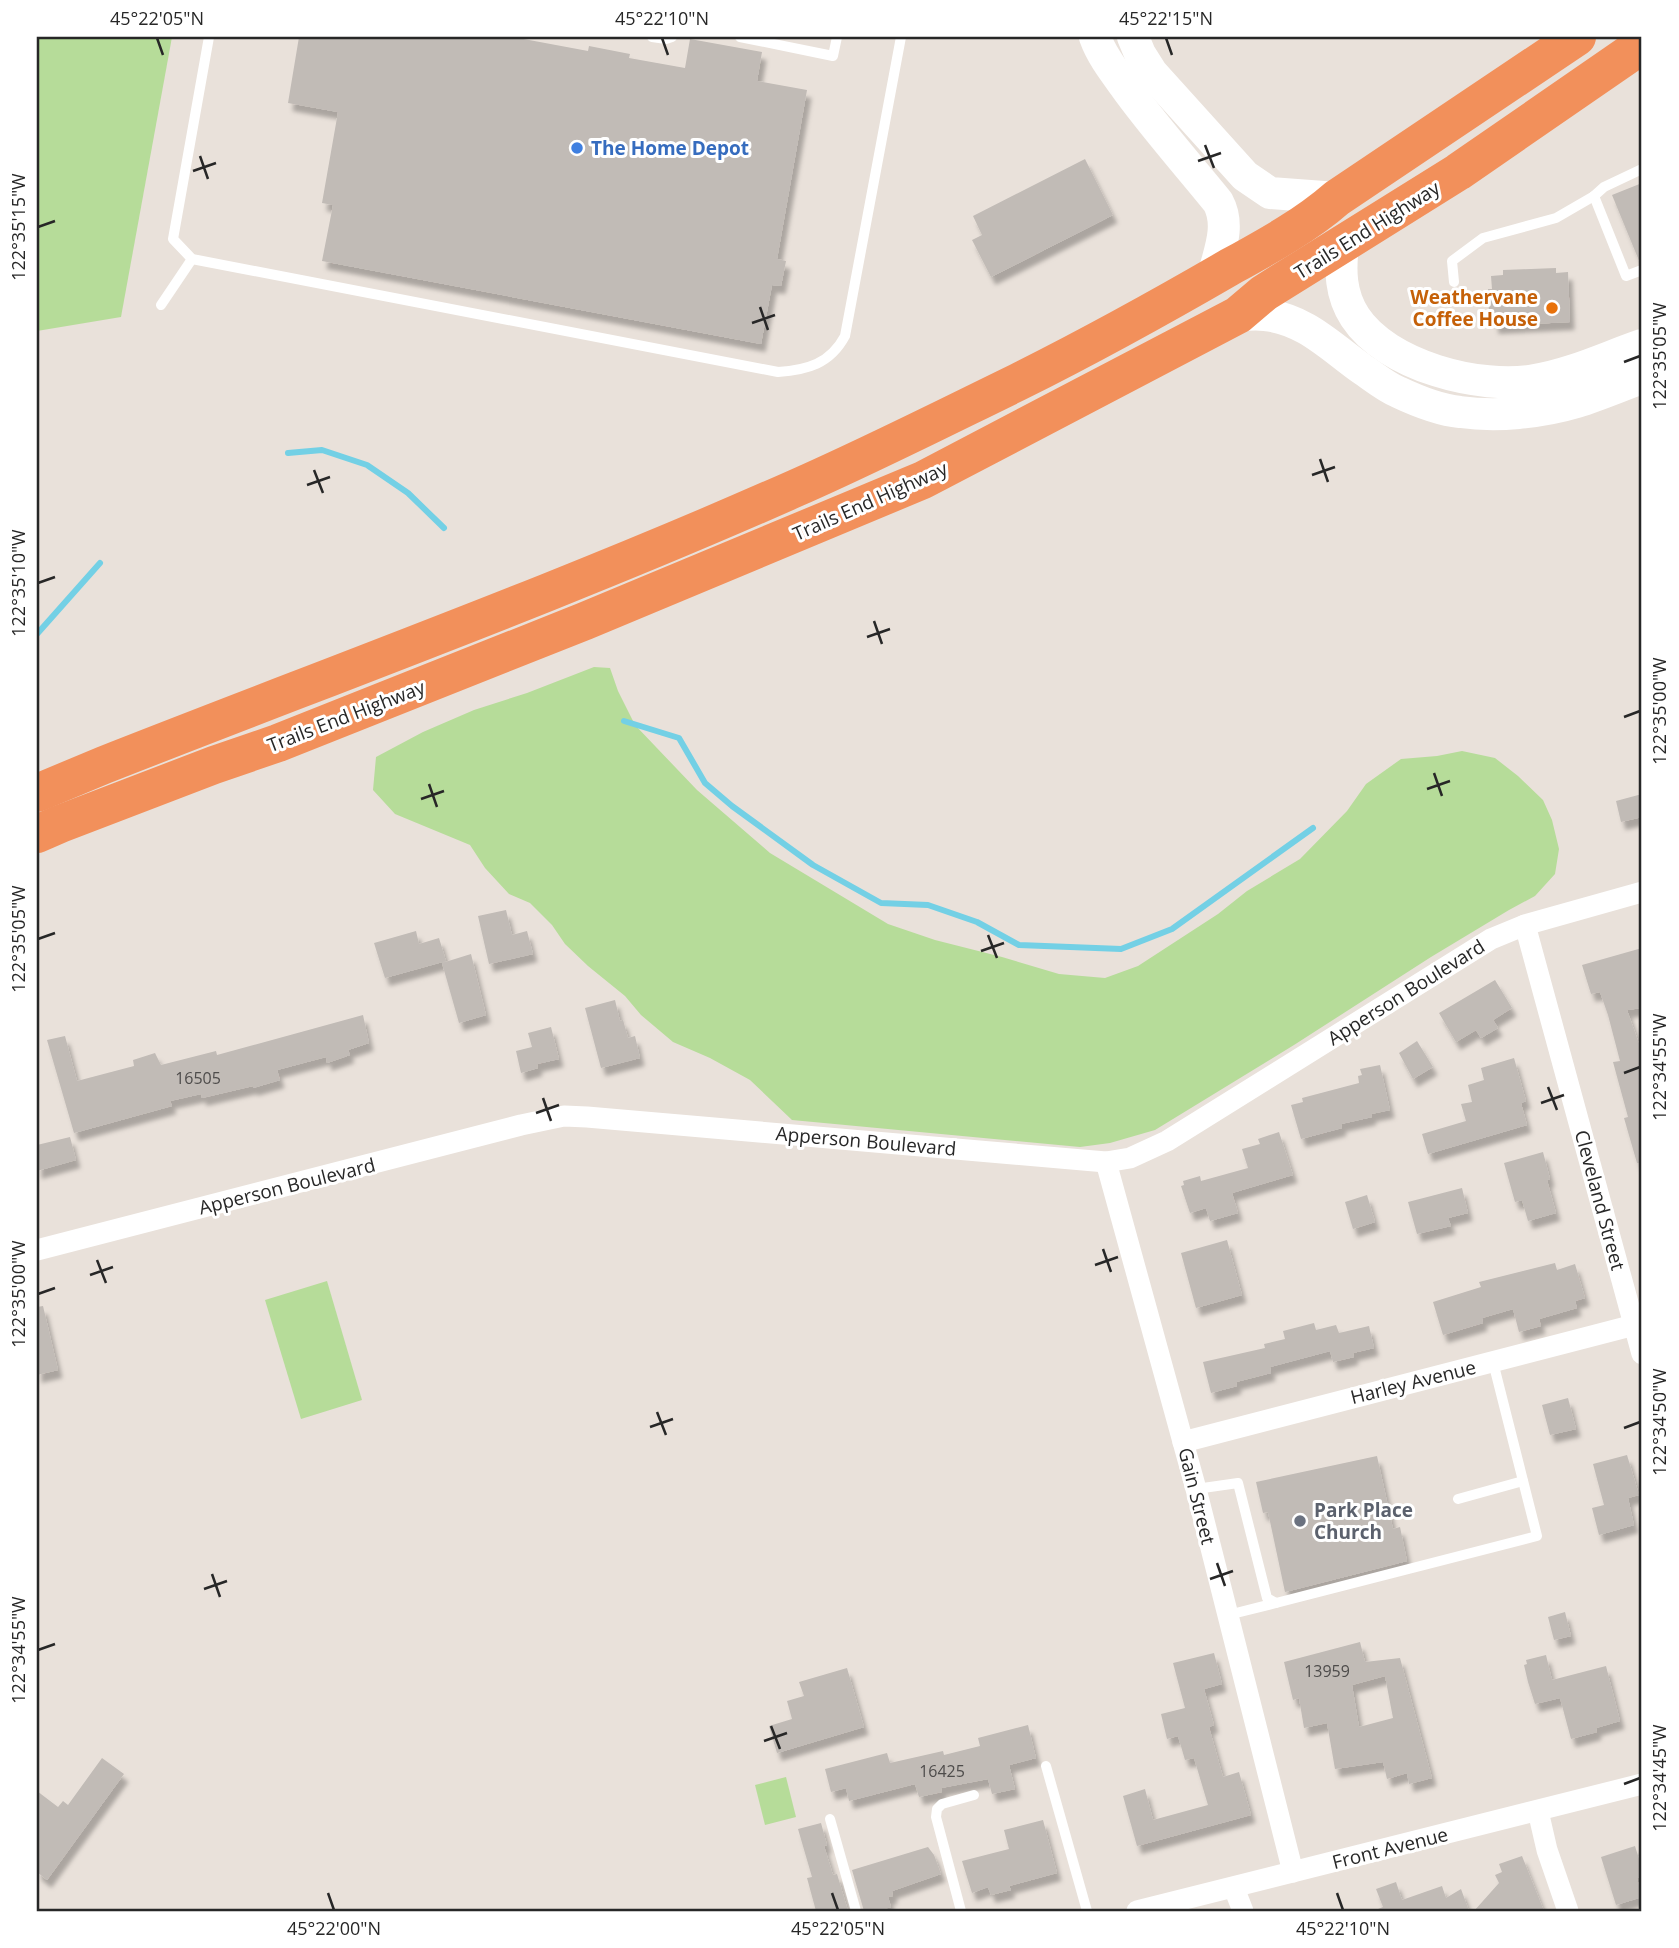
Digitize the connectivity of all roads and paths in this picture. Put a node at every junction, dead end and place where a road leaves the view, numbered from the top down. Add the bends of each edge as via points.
1 (209, 37) edge
2 (652, 37) edge
3 (672, 37) edge
4 (740, 37) edge
5 (837, 37) edge
6 (901, 37) edge
7 (1095, 37) edge
8 (1133, 37) edge
9 (1577, 37) edge
10 (1642, 45) edge
11 (1639, 170) edge
12 (1640, 184) dead end
13 (1594, 196) junction
14 (1337, 198) junction
15 (1343, 245) junction
16 (192, 259) junction
17 (1642, 271) edge
18 (1213, 277) junction
19 (1454, 282) dead end
20 (161, 305) dead end
21 (1238, 315) junction
22 (1642, 345) edge
23 (1642, 378) edge
24 (37, 793) edge
25 (37, 834) edge
26 (1642, 892) edge
27 (1525, 925) junction
28 (1106, 1162) junction
29 (37, 1250) edge
30 (1638, 1324) edge
31 (1642, 1354) edge
32 (1493, 1362) junction
33 (1183, 1442) junction
34 (1523, 1481) junction
35 (1196, 1489) junction
36 (1458, 1499) dead end
37 (1276, 1603) junction
38 (1228, 1615) junction
39 (1046, 1766) dead end
40 (1642, 1784) edge
41 (974, 1795) dead end
42 (1538, 1811) junction
43 (830, 1819) dead end
44 (1293, 1872) junction
45 (1234, 1888) junction
46 (856, 1911) edge
47 (961, 1911) edge
48 (1087, 1911) edge
49 (1137, 1911) edge
50 (1243, 1911) edge
51 (1568, 1911) edge

1 - 16 lane via 173,240
2 - 3 lane
4 - 5 lane via 833,56
6 - 16 lane via 845,336 828,357 803,370 778,372
7 - 18 main road via 1118,77 1224,213
8 - 14 main road via 1152,73 1245,176 1270,193
9 - 14 highway, Trails End Highway
10 - 15 highway, Trails End Highway via 1458,173
11 - 12 lane
11 - 13 lane
13 - 17 lane via 1626,276
13 - 19 lane via 1556,218 1483,238 1452,261
14 - 18 highway, Trails End Highway
15 - 21 highway, Trails End Highway via 1264,293
15 - 22 main road via 1342,286 1355,318 1380,343 1439,373 1500,383 1535,380
16 - 20 lane
18 - 24 highway, Trails End Highway via 1065,358 800,487 553,590
21 - 23 main road via 1265,315 1301,325 1396,391 1458,412 1535,411
21 - 25 highway, Trails End Highway via 888,495 585,621
26 - 27 street, Apperson Boulevard
27 - 28 street, Apperson Boulevard via 1480,946 1167,1141 1130,1158
27 - 30 street, Cleveland Street
28 - 29 street, Apperson Boulevard via 564,1116
28 - 33 street, Gain Street
30 - 31 street, Cleveland Street
30 - 32 street, Harley Avenue
32 - 33 street, Harley Avenue
32 - 34 lane
33 - 35 street, Gain Street
34 - 36 lane
34 - 37 lane via 1537,1536
35 - 37 lane via 1238,1483 1267,1598
35 - 38 street, Gain Street
37 - 38 lane
38 - 44 street, Gain Street
39 - 48 lane
40 - 42 street, Front Avenue
41 - 47 lane via 937,1808
42 - 44 street, Front Avenue
42 - 51 street
43 - 46 lane
44 - 45 street, Front Avenue
45 - 49 street, Front Avenue
45 - 50 street

